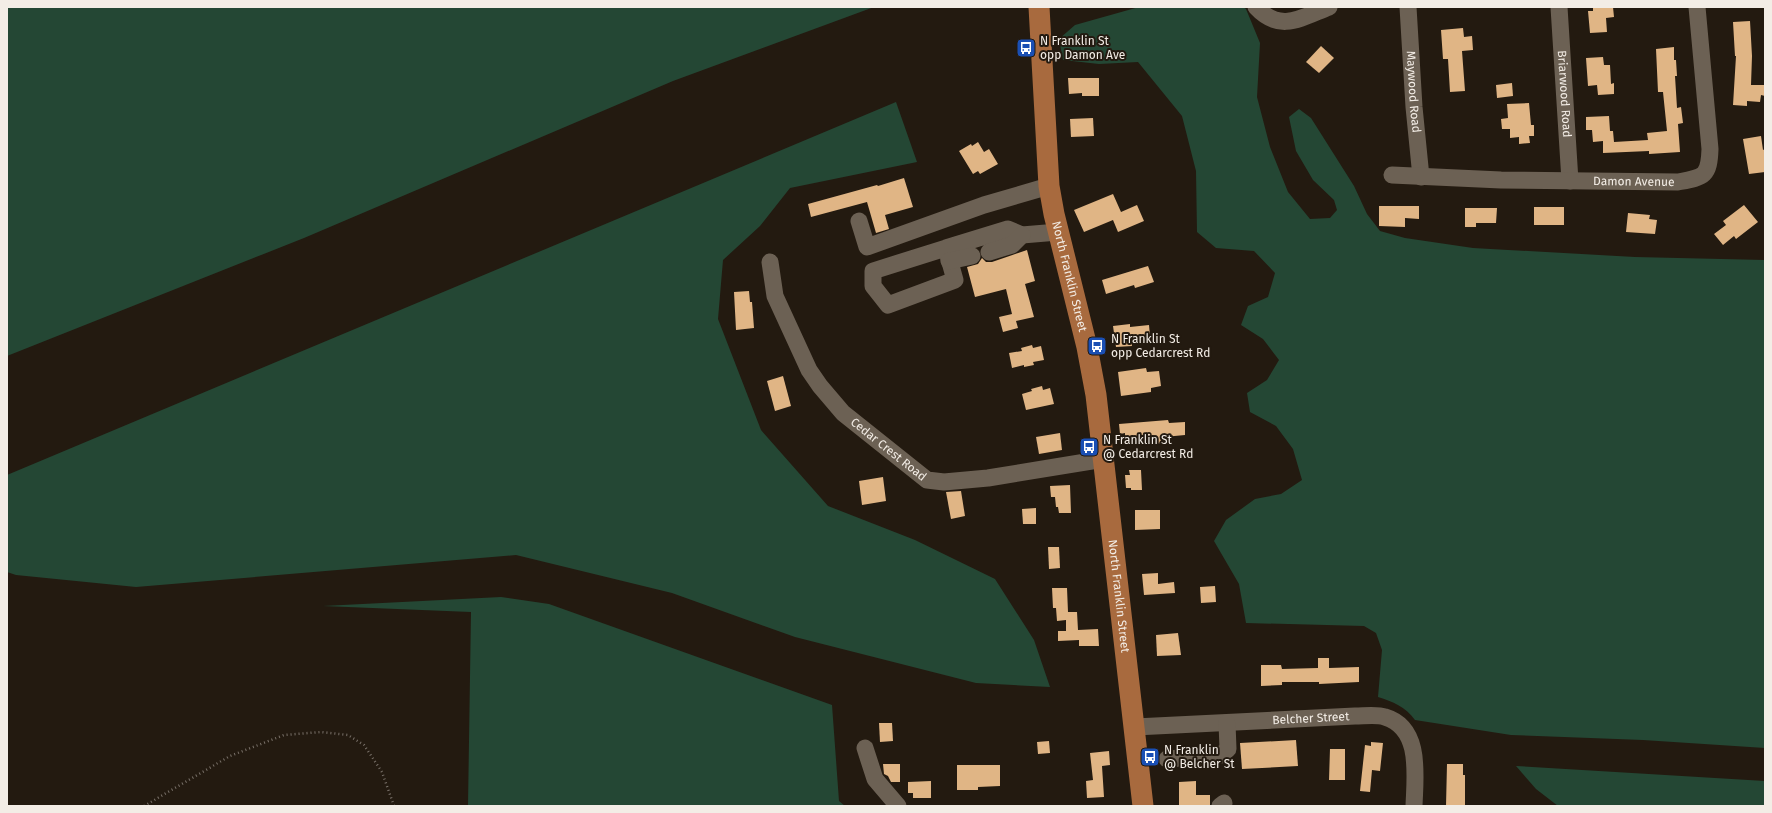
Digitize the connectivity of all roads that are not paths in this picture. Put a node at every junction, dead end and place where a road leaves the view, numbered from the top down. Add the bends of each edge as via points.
1 (1039, 7) edge
2 (1256, 7) edge
3 (1329, 7) edge
4 (1408, 7) edge
5 (1560, 7) edge
6 (1697, 7) edge
7 (1392, 175) dead end
8 (1421, 177) junction
9 (1570, 181) junction
10 (1049, 186) junction
11 (859, 221) dead end
12 (1058, 232) junction
13 (1022, 235) junction
14 (989, 252) dead end
15 (972, 256) dead end
16 (770, 262) dead end
17 (1104, 459) junction
18 (1227, 723) junction
19 (1135, 727) junction
20 (865, 748) dead end
21 (1167, 759) dead end
22 (898, 806) edge
23 (1143, 806) edge
24 (1414, 806) edge

1 - 10 main road, North Franklin Street
2 - 3 street via 1272,20 1287,22
4 - 8 street, Maywood Road
5 - 9 street, Briarwood Road
6 - 9 street, Damon Avenue via 1710,149 1707,171 1700,178 1678,182
7 - 8 street, Damon Avenue
8 - 9 street, Damon Avenue
10 - 11 street via 984,205 867,247
10 - 12 main road, North Franklin Street
12 - 13 street
12 - 17 main road, North Franklin Street via 1091,366
13 - 14 street via 1012,244
13 - 15 street via 1008,229 948,254
16 - 17 street, Cedar Crest Road via 775,296 809,370 820,386 843,413 927,480 944,482 988,478
17 - 19 main road, North Franklin Street
18 - 19 street, Belcher Street
18 - 21 street via 1228,750 1221,755
18 - 24 street, Belcher Street via 1384,716 1400,723 1408,735 1413,750
19 - 23 main road, North Franklin Street
20 - 22 street via 875,779

